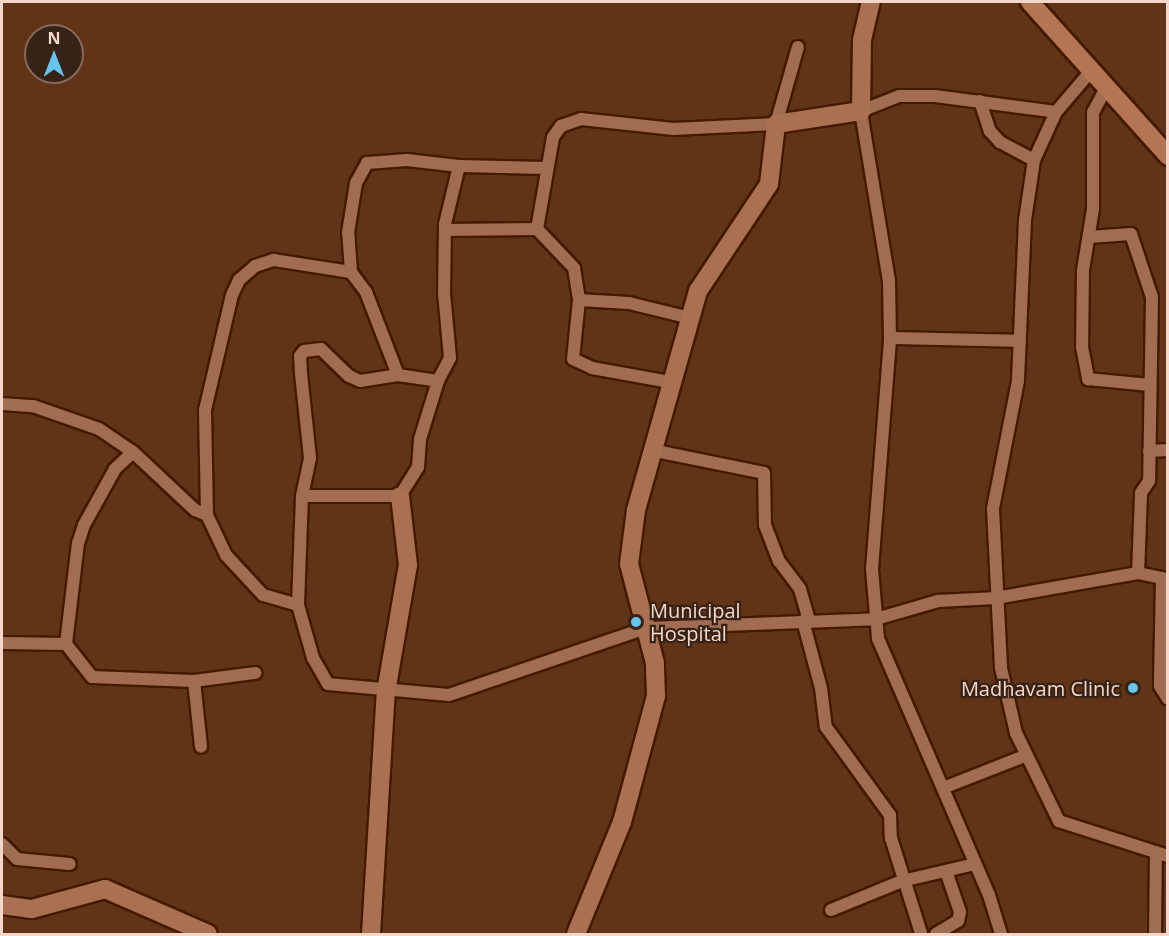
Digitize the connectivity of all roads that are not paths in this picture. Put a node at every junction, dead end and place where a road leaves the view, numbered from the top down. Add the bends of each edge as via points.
1 (871, 2) edge
2 (1030, 2) edge
3 (798, 47) dead end
4 (1091, 72) junction
5 (1107, 88) junction
6 (980, 101) junction
7 (861, 111) junction
8 (1056, 112) junction
9 (776, 124) junction
10 (1167, 156) edge
11 (1034, 160) junction
12 (459, 166) junction
13 (546, 168) junction
14 (537, 229) junction
15 (446, 230) junction
16 (1089, 237) junction
17 (351, 272) junction
18 (579, 300) junction
19 (690, 318) junction
20 (890, 338) junction
21 (1020, 341) junction
22 (398, 375) junction
23 (438, 381) junction
24 (670, 382) junction
25 (1150, 385) junction
26 (2, 404) edge
27 (651, 450) junction
28 (1167, 450) edge
29 (1149, 451) junction
30 (133, 452) junction
31 (302, 496) junction
32 (400, 496) junction
33 (207, 515) junction
34 (1138, 573) junction
35 (996, 598) junction
36 (298, 605) junction
37 (876, 619) junction
38 (806, 621) junction
39 (646, 628) junction
40 (2, 643) edge
41 (66, 644) junction
42 (255, 673) dead end
43 (194, 681) junction
44 (386, 692) junction
45 (1167, 699) edge
46 (201, 747) dead end
47 (1028, 755) junction
48 (943, 788) junction
49 (2, 844) edge
50 (1162, 854) edge
51 (70, 864) dead end
52 (975, 864) junction
53 (946, 871) junction
54 (903, 881) junction
55 (2, 906) edge
56 (831, 910) dead end
57 (208, 934) edge
58 (371, 934) edge
59 (576, 934) edge
60 (918, 934) edge
61 (935, 934) edge
62 (1001, 934) edge
63 (1155, 934) edge

1 - 7 street via 862,40
2 - 4 main road
3 - 9 street
4 - 5 main road
4 - 8 street
5 - 10 main road
5 - 16 street via 1093,112 1093,209
6 - 7 street via 899,96
6 - 8 street
6 - 11 street via 995,136
7 - 9 street
7 - 20 street via 890,281
8 - 11 street
9 - 13 street via 673,129 581,119 561,126 553,137
9 - 19 street via 769,184 718,256 698,291
11 - 21 street via 1025,220
12 - 13 street
12 - 15 street
12 - 17 street via 407,160 367,163 356,183 348,233
13 - 14 street
14 - 15 street
14 - 18 street via 574,268
15 - 23 street via 444,293 450,357
16 - 25 street via 1131,234 1152,297
16 - 25 street via 1083,270 1082,347 1088,379
17 - 22 street via 366,292
17 - 33 street via 274,260 255,266 239,280 205,410
18 - 19 street via 629,303
18 - 24 street via 573,359 592,368
19 - 24 street
20 - 21 street
20 - 37 street via 872,569
21 - 35 street via 1018,381 993,509
22 - 23 street
22 - 31 street via 360,381 321,350 307,350 300,356 310,459
23 - 32 street via 420,439 418,466
24 - 27 street
25 - 29 street
26 - 30 street via 33,406 99,429
27 - 38 street via 764,473 765,525 779,561 800,589
27 - 39 street via 636,510 629,564
28 - 29 street
29 - 34 street via 1149,481 1141,493
30 - 33 street via 195,510
30 - 41 street via 115,469 84,525 78,543
31 - 32 street
31 - 36 street
32 - 44 street via 408,565
33 - 36 street via 226,555 263,595
34 - 35 street
34 - 45 street via 1162,579 1160,686
35 - 37 street via 938,601
35 - 47 street via 1001,668 1016,733
36 - 44 street via 312,658 328,684
37 - 38 street
37 - 48 street via 878,638
38 - 39 street
38 - 54 street via 826,727 890,815 891,838
39 - 44 street via 449,695
39 - 59 street via 655,663 656,696 622,822
40 - 41 street
41 - 43 street via 92,677
42 - 43 street
43 - 46 street
44 - 58 street
47 - 48 street
47 - 50 street via 1059,821
48 - 52 street
49 - 51 street via 17,859
50 - 63 street
52 - 53 street
52 - 62 street
53 - 54 street
53 - 61 street via 960,912 958,921
54 - 56 street
54 - 60 street
55 - 57 street via 32,909 105,889
60 - 61 street

